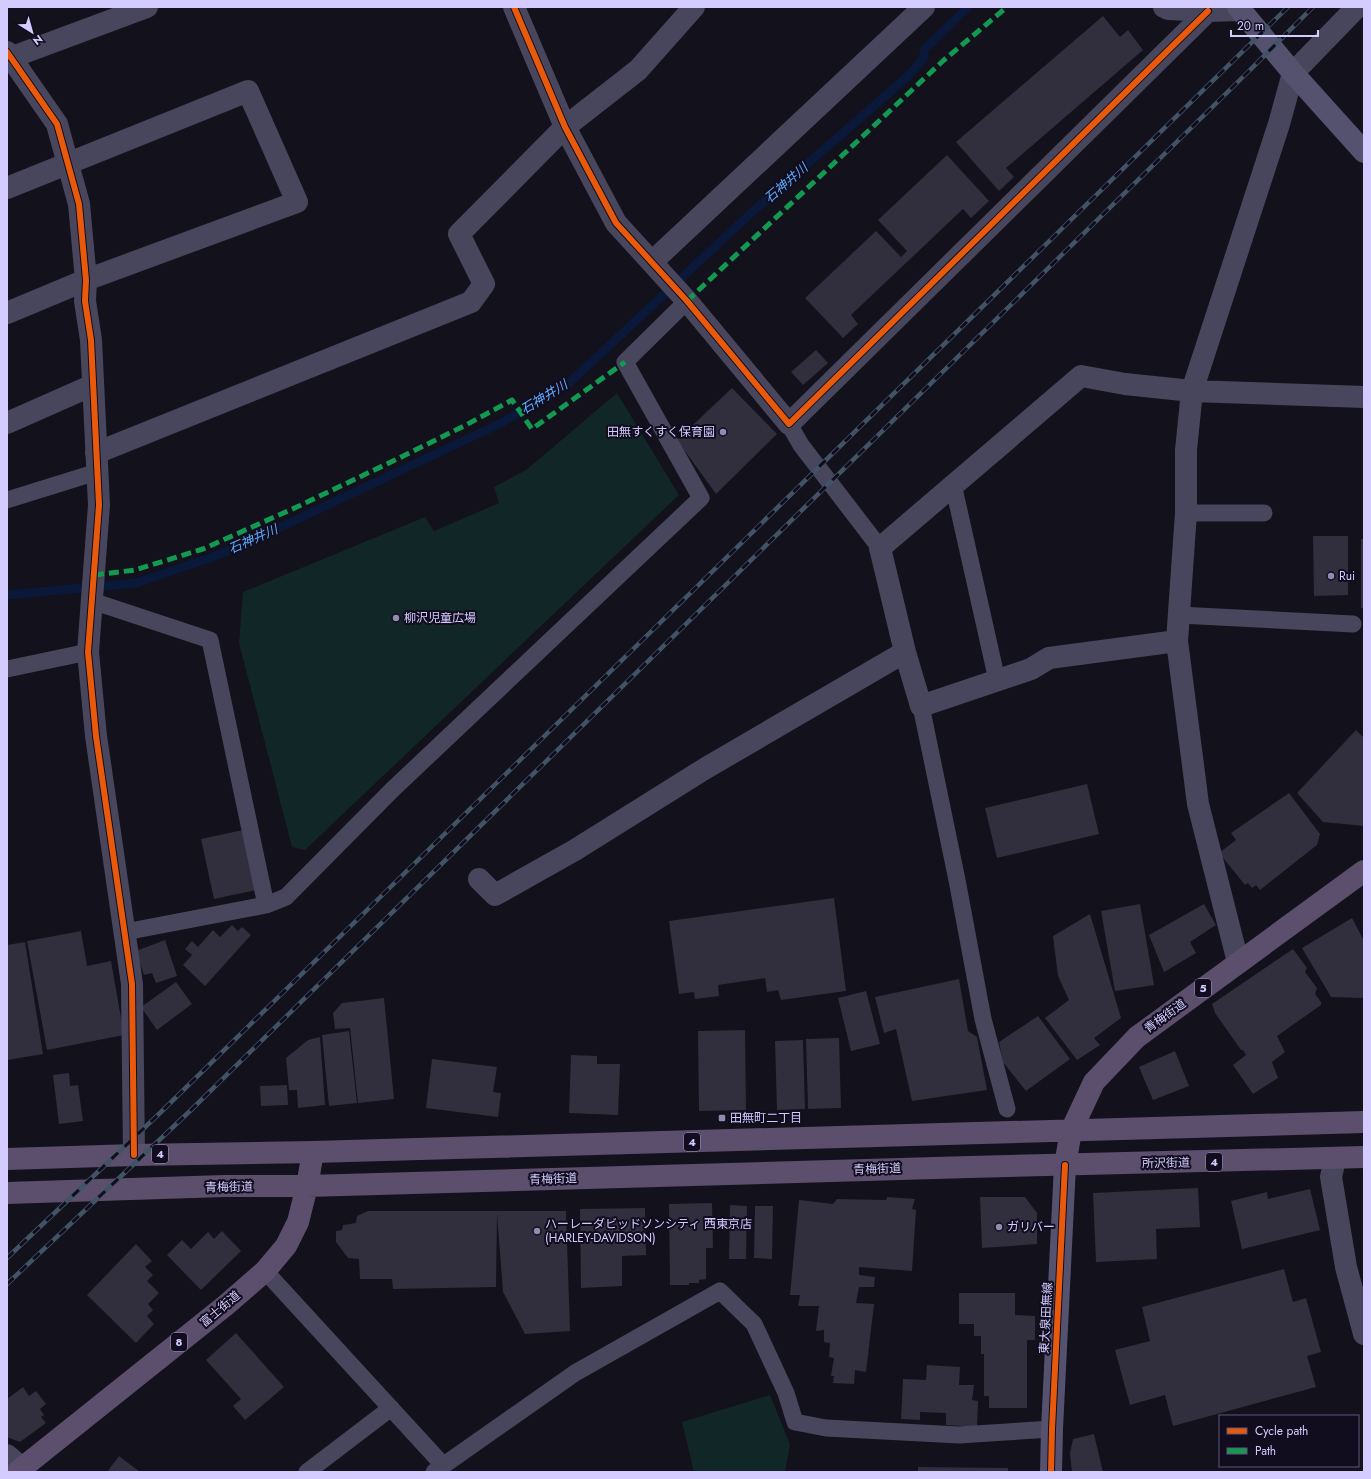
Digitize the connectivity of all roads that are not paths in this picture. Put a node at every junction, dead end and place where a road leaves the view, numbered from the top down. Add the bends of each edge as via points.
1 (147, 7) edge
2 (514, 7) edge
3 (694, 7) edge
4 (924, 7) edge
5 (1164, 7) edge
6 (1358, 7) edge
7 (1239, 8) edge
8 (1208, 11) junction
9 (8, 56) edge
10 (1293, 73) junction
11 (565, 127) junction
12 (1364, 152) edge
13 (68, 163) junction
14 (7, 188) edge
15 (652, 262) junction
16 (86, 280) junction
17 (687, 301) junction
18 (7, 313) edge
19 (93, 385) junction
20 (1192, 391) junction
21 (1364, 397) edge
22 (7, 423) edge
23 (789, 424) junction
24 (97, 463) junction
25 (953, 484) junction
26 (7, 500) edge
27 (1186, 513) junction
28 (1264, 513) dead end
29 (880, 548) junction
30 (92, 602) junction
31 (1179, 615) junction
32 (1353, 624) dead end
33 (1177, 641) junction
34 (88, 652) junction
35 (905, 652) junction
36 (7, 669) edge
37 (997, 680) junction
38 (921, 706) junction
39 (1364, 871) edge
40 (479, 879) dead end
41 (266, 905) junction
42 (125, 932) junction
43 (1238, 962) junction
44 (1007, 1109) dead end
45 (1364, 1122) edge
46 (1071, 1131) junction
47 (313, 1152) junction
48 (134, 1155) junction
49 (1364, 1157) edge
50 (7, 1159) edge
51 (1335, 1159) junction
52 (1065, 1165) junction
53 (307, 1186) junction
54 (7, 1193) edge
55 (264, 1271) junction
56 (1364, 1334) edge
57 (391, 1408) junction
58 (1052, 1429) junction
59 (18, 1467) edge
60 (439, 1468) edge
61 (307, 1472) edge
62 (1051, 1472) edge

1 - 9 street
2 - 11 street
3 - 11 street via 638,70
4 - 15 street
5 - 8 street
6 - 10 street
7 - 8 street
7 - 10 main road
8 - 23 street
9 - 13 street via 57,124
10 - 12 main road
10 - 20 street via 1279,124
11 - 15 street via 616,223
11 - 24 street via 459,234 484,284 471,302
13 - 14 street
13 - 16 street via 79,204
13 - 16 street via 248,91 297,202
15 - 17 street
16 - 18 street
16 - 19 street via 85,301 91,340
17 - 23 street
17 - 41 lane via 625,362 701,498 398,785 286,897
19 - 22 street
19 - 24 street
20 - 21 street
20 - 25 street via 1125,384 1081,376
20 - 27 street via 1186,450
23 - 29 lane via 801,445
24 - 26 lane
24 - 30 street via 99,505
25 - 29 street
25 - 37 lane
27 - 28 lane
27 - 31 street
29 - 35 street
30 - 34 street
30 - 41 lane via 210,640
31 - 32 lane
31 - 33 street
33 - 37 street via 1049,658 1031,669
33 - 43 street via 1198,804
34 - 36 lane
34 - 42 street via 96,736
35 - 38 street
35 - 40 street via 706,768 575,850 495,894
37 - 38 street
38 - 44 lane via 983,1019
39 - 43 main road, 青梅街道 / 5
41 - 42 lane
42 - 48 street via 132,984
43 - 46 main road, 青梅街道 / 5 via 1137,1037 1094,1082
45 - 46 main road, 4
46 - 47 main road, 4
46 - 52 main road, 青梅街道 / 5
47 - 48 main road, 4
47 - 53 main road, 富士街道 / 8
48 - 50 main road, 4
49 - 51 main road, 所沢街道 / 4
51 - 52 main road, 所沢街道 / 4
51 - 56 street via 1331,1177 1346,1267
52 - 53 main road, 青梅街道 / 4
52 - 58 main road, 東大泉田無線
53 - 54 main road, 青梅街道 / 4
53 - 55 main road, 富士街道 / 8 via 298,1222 286,1246
55 - 57 lane
55 - 59 main road, 富士街道 / 8 via 226,1305
57 - 60 lane
57 - 61 lane
58 - 60 lane via 958,1435 826,1428 795,1422 786,1393 754,1324 720,1291 575,1373
58 - 62 main road, 東大泉田無線

